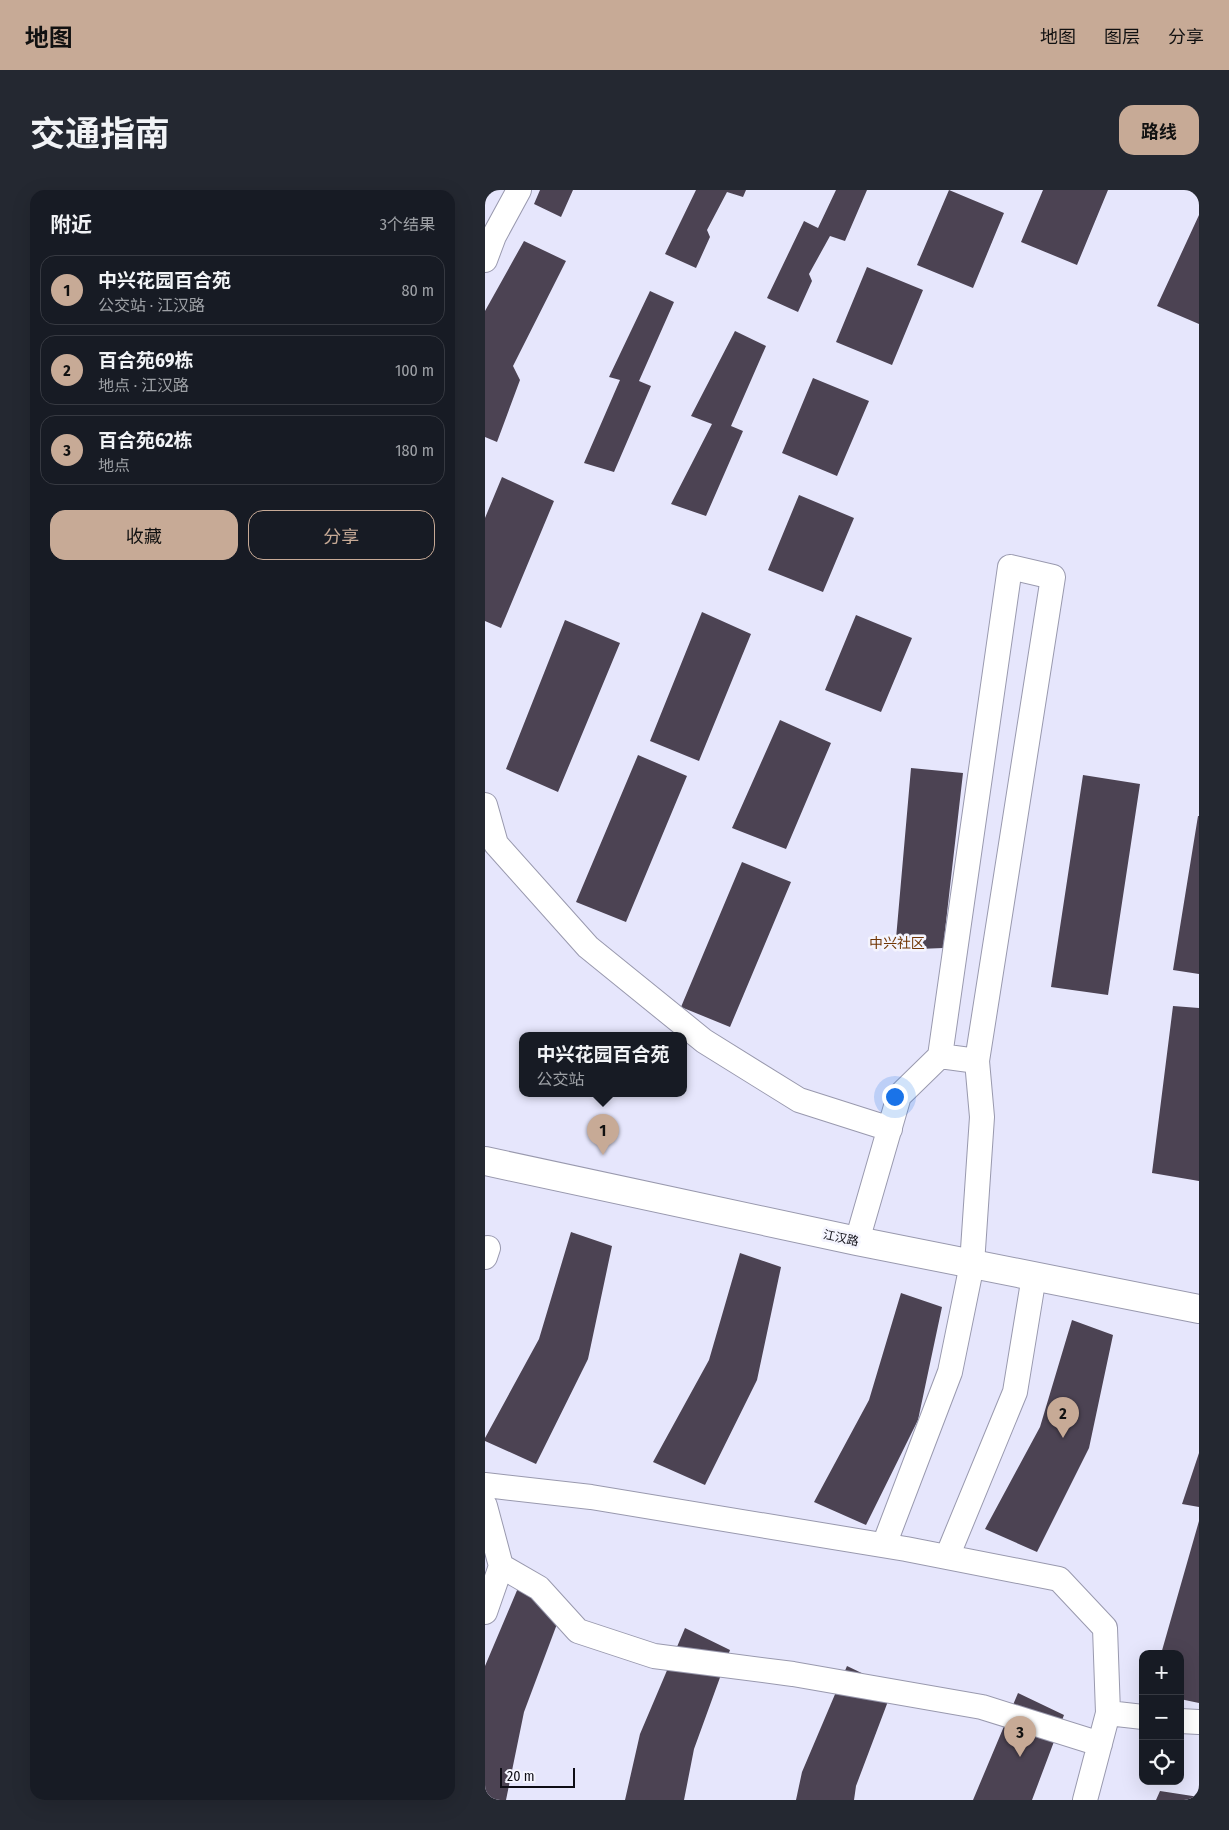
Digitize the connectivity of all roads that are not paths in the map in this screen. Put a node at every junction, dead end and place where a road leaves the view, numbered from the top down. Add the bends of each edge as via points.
1 (519, 190) edge
2 (485, 260) edge
3 (485, 805) edge
4 (941, 1056) junction
5 (977, 1061) junction
6 (890, 1129) junction
7 (485, 1161) edge
8 (857, 1242) junction
9 (972, 1264) junction
10 (1034, 1276) junction
11 (1199, 1308) edge
12 (485, 1486) edge
13 (485, 1506) edge
14 (884, 1545) junction
15 (947, 1557) junction
16 (501, 1566) junction
17 (485, 1612) edge
18 (1108, 1713) junction
19 (1139, 1717) edge
20 (1184, 1720) edge
21 (1199, 1722) edge
22 (1100, 1744) junction
23 (1085, 1800) edge

1 - 2 street
3 - 6 street via 496,844 588,947 704,1041 799,1100
4 - 5 street
4 - 5 street via 1010,568 1053,578
4 - 6 street via 899,1096
5 - 9 street via 982,1117
6 - 8 street
7 - 8 street, 江汉路
8 - 9 street, 江汉路
9 - 10 street, 江汉路
9 - 14 street via 950,1372
10 - 11 street, 江汉路
10 - 15 street via 1015,1392
12 - 14 street via 591,1497
13 - 16 street
14 - 15 street
15 - 18 street via 1059,1579 1105,1628
16 - 17 street
16 - 22 street via 539,1588 578,1631 654,1656 793,1674 982,1707
18 - 19 street
18 - 22 street
20 - 21 street
22 - 23 street

